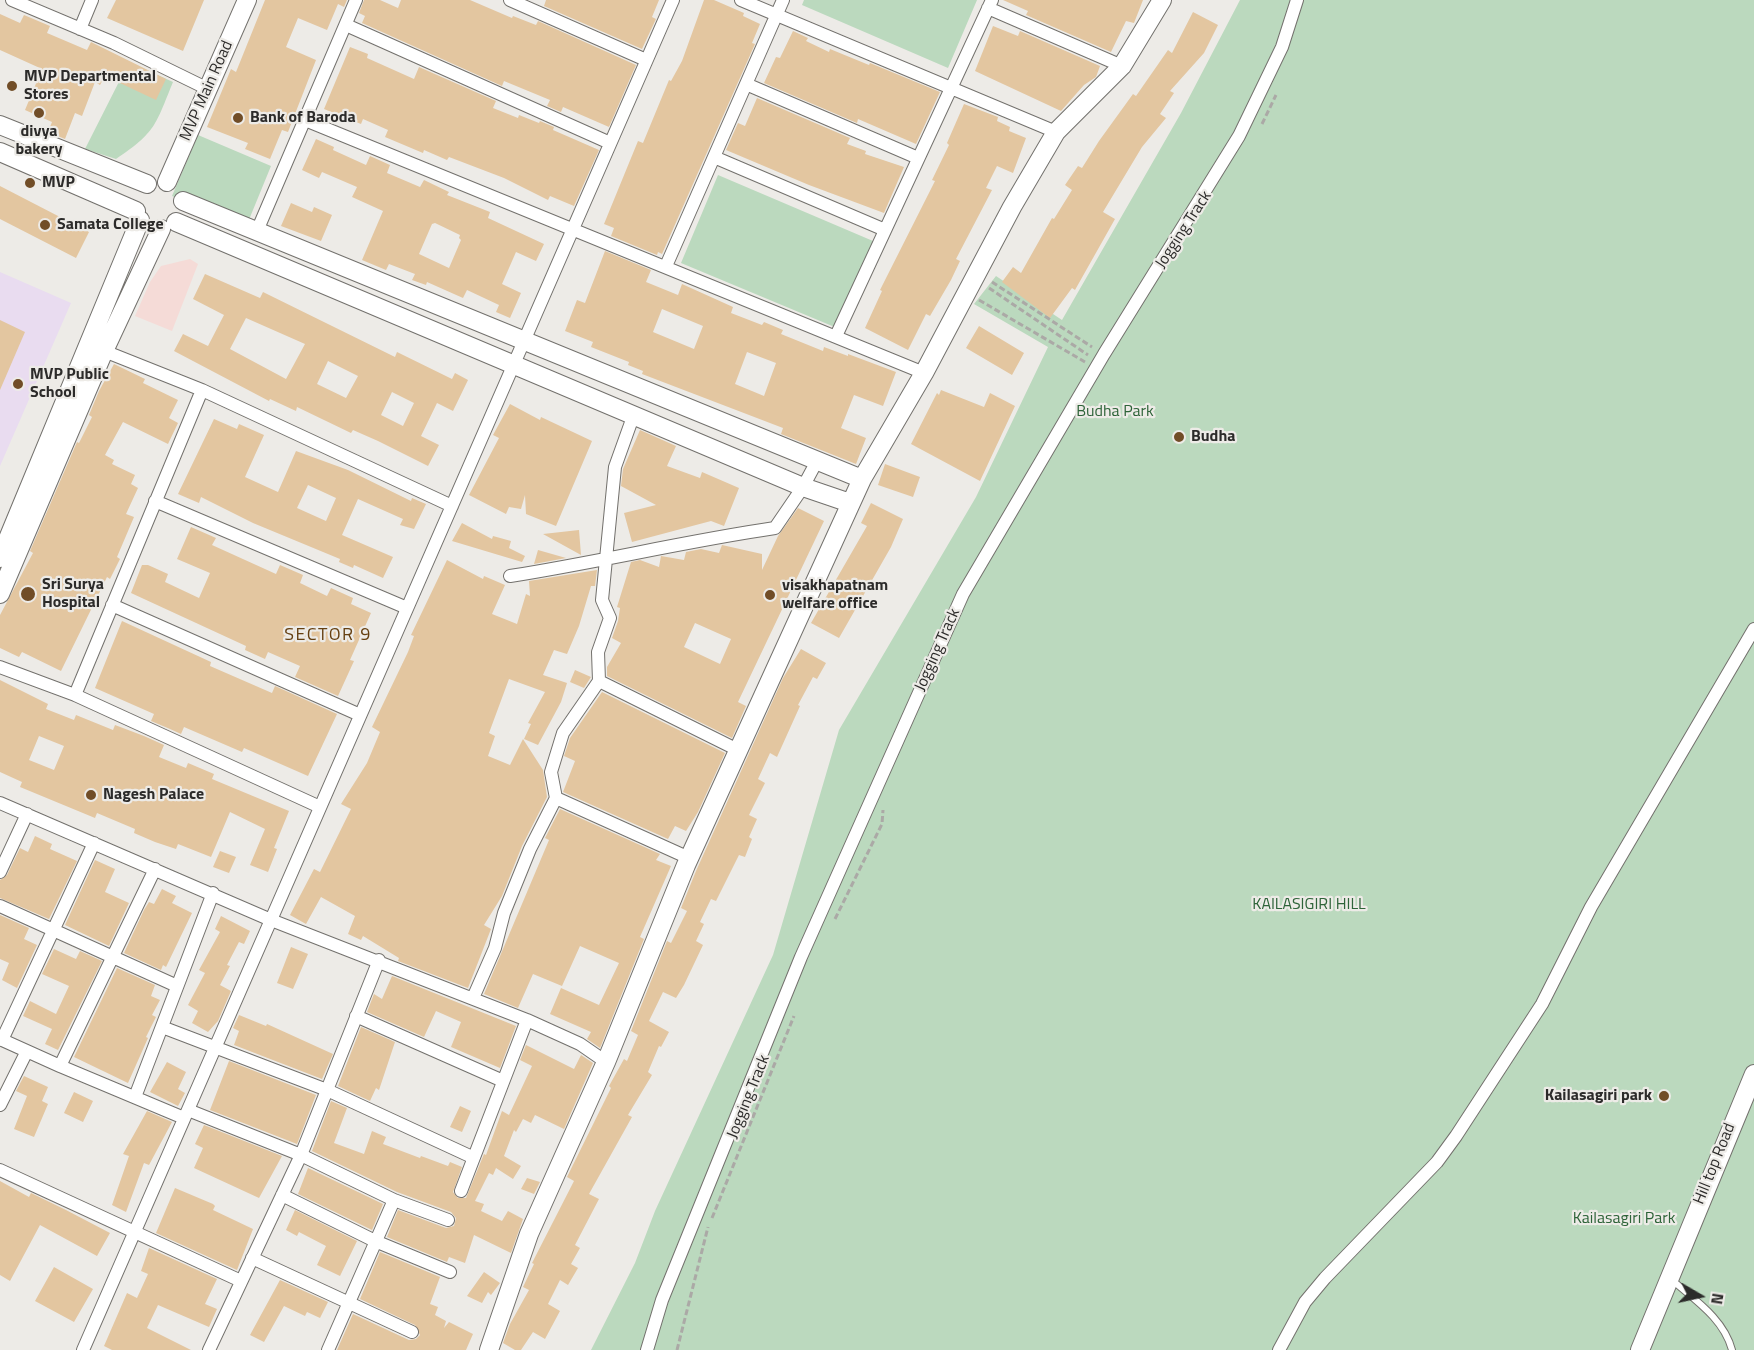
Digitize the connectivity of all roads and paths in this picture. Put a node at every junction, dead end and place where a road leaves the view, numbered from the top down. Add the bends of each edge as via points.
1 (12, 0) edge
2 (92, 0) edge
3 (247, 0) edge
4 (356, 0) edge
5 (510, 0) edge
6 (673, 0) edge
7 (741, 0) edge
8 (783, 0) edge
9 (1161, 0) edge
10 (1296, 0) edge
11 (990, 4) edge
12 (776, 15) junction
13 (346, 25) junction
14 (80, 29) junction
15 (646, 60) junction
16 (1122, 66) junction
17 (746, 84) junction
18 (1279, 86) dead end
19 (951, 88) junction
20 (208, 89) junction
21 (305, 120) junction
22 (0, 125) edge
23 (1261, 125) dead end
24 (1056, 132) junction
25 (610, 143) junction
26 (0, 152) edge
27 (714, 157) junction
28 (918, 158) junction
29 (167, 182) junction
30 (147, 184) junction
31 (183, 201) junction
32 (138, 216) junction
33 (169, 225) junction
34 (573, 229) junction
35 (885, 230) junction
36 (257, 231) junction
37 (666, 266) junction
38 (986, 286) junction
39 (836, 336) junction
40 (524, 342) junction
41 (104, 351) junction
42 (1100, 362) junction
43 (514, 363) junction
44 (924, 373) junction
45 (202, 390) junction
46 (634, 414) junction
47 (817, 461) junction
48 (862, 479) junction
49 (803, 487) junction
50 (155, 501) junction
51 (850, 503) junction
52 (452, 506) junction
53 (6, 528) edge
54 (0, 558) edge
55 (607, 560) junction
56 (510, 576) dead end
57 (0, 594) edge
58 (112, 605) junction
59 (407, 608) junction
60 (1754, 629) edge
61 (0, 667) edge
62 (599, 681) junction
63 (75, 695) junction
64 (360, 715) junction
65 (738, 750) junction
66 (556, 798) junction
67 (885, 801) dead end
68 (0, 803) edge
69 (320, 807) junction
70 (27, 814) junction
71 (94, 843) junction
72 (689, 858) junction
73 (155, 868) junction
74 (0, 872) edge
75 (213, 893) junction
76 (0, 906) edge
77 (271, 920) junction
78 (832, 925) dead end
79 (53, 931) junction
80 (112, 958) junction
81 (379, 960) junction
82 (177, 986) junction
83 (473, 998) junction
84 (797, 1007) dead end
85 (357, 1016) junction
86 (527, 1020) junction
87 (162, 1027) junction
88 (1, 1040) edge
89 (216, 1046) junction
90 (27, 1051) junction
91 (606, 1062) junction
92 (60, 1066) junction
93 (1754, 1074) edge
94 (503, 1081) junction
95 (4, 1089) edge
96 (327, 1090) junction
97 (135, 1097) junction
98 (0, 1105) edge
99 (186, 1114) junction
100 (301, 1155) junction
101 (472, 1157) junction
102 (0, 1170) edge
103 (460, 1191) dead end
104 (282, 1195) junction
105 (394, 1200) junction
106 (448, 1220) dead end
107 (134, 1234) junction
108 (375, 1241) junction
109 (252, 1258) junction
110 (450, 1272) dead end
111 (1669, 1277) junction
112 (241, 1281) junction
113 (348, 1301) junction
114 (412, 1332) dead end
115 (83, 1350) edge
116 (209, 1350) edge
117 (328, 1350) edge
118 (489, 1350) edge
119 (647, 1350) edge
120 (677, 1350) edge
121 (1280, 1350) edge
122 (1640, 1350) edge
123 (1732, 1350) edge

1 - 14 street
2 - 14 street
3 - 20 street, MVP Main Road
4 - 13 street
5 - 15 street
6 - 15 street
7 - 12 street
8 - 12 street
9 - 16 street
10 - 42 street via 1282,47 1239,136
11 - 16 street
11 - 19 street
12 - 17 street
12 - 19 street
13 - 21 street
13 - 25 street
14 - 20 street
15 - 25 street
16 - 24 street
17 - 27 street
17 - 28 street
18 - 23 path
19 - 24 street
19 - 28 street
20 - 29 street, MVP Main Road
21 - 34 street
21 - 36 street
22 - 30 street
24 - 44 street
25 - 34 street
26 - 32 street
27 - 35 street
27 - 37 street
28 - 35 street
29 - 30 street
29 - 31 street via 178,190
30 - 32 street via 138,193
31 - 33 street via 181,215
31 - 36 street
32 - 33 street via 153,228
32 - 53 street
33 - 41 street
33 - 43 street
34 - 37 street
34 - 40 street
35 - 39 street
36 - 40 street
37 - 39 street
38 - 42 path
38 - 42 path via 990,282
38 - 42 path via 978,299
39 - 44 street
40 - 43 street
40 - 47 street
41 - 45 street
41 - 57 street
42 - 119 street via 958,605 801,957 662,1300
43 - 46 street
43 - 52 street
44 - 48 street
45 - 50 street
45 - 52 street
46 - 49 street
46 - 55 street via 615,467
47 - 48 street
47 - 49 street
48 - 51 street
49 - 51 street
49 - 55 street via 775,528
50 - 58 street
50 - 59 street
51 - 65 street
52 - 59 street
53 - 54 street
55 - 56 street
55 - 62 street via 602,600 610,618 598,652
58 - 63 street
58 - 64 street
59 - 64 street
60 - 121 street via 1591,908 1542,1004 1456,1136 1437,1162 1305,1302
61 - 63 street
62 - 65 street
62 - 66 street via 563,733 551,772
63 - 69 street
64 - 69 street
65 - 72 street
66 - 72 street
66 - 83 street via 530,849
67 - 78 path via 882,824
68 - 70 street
69 - 77 street
70 - 71 street
70 - 74 street
71 - 73 street
71 - 79 street
72 - 91 street
73 - 75 street
73 - 80 street
75 - 77 street
75 - 82 street
76 - 79 street
77 - 81 street
77 - 89 street
79 - 80 street
79 - 88 street
80 - 82 street
80 - 92 street
81 - 83 street
81 - 85 street
82 - 87 street
83 - 86 street
84 - 120 path, Jogging Track via 708,1229
85 - 94 street
85 - 96 street
86 - 91 street via 580,1044
86 - 94 street
87 - 89 street
87 - 97 street
88 - 90 street
89 - 96 street
89 - 99 street
90 - 92 street
90 - 95 street
91 - 118 street via 529,1234
92 - 97 street
93 - 111 street, Hill top Road
94 - 101 street
95 - 98 street
96 - 100 street
96 - 101 street
97 - 99 street
99 - 100 street
99 - 107 street
100 - 104 street
100 - 105 street
101 - 103 street
102 - 107 street
104 - 108 street
104 - 109 street
105 - 106 street
105 - 108 street
107 - 112 street
107 - 115 street
108 - 110 street
108 - 113 street
109 - 112 street
109 - 113 street
111 - 122 street, Hill top Road
111 - 123 lane via 1712,1315 1728,1334
112 - 116 street
113 - 114 street
113 - 117 street

